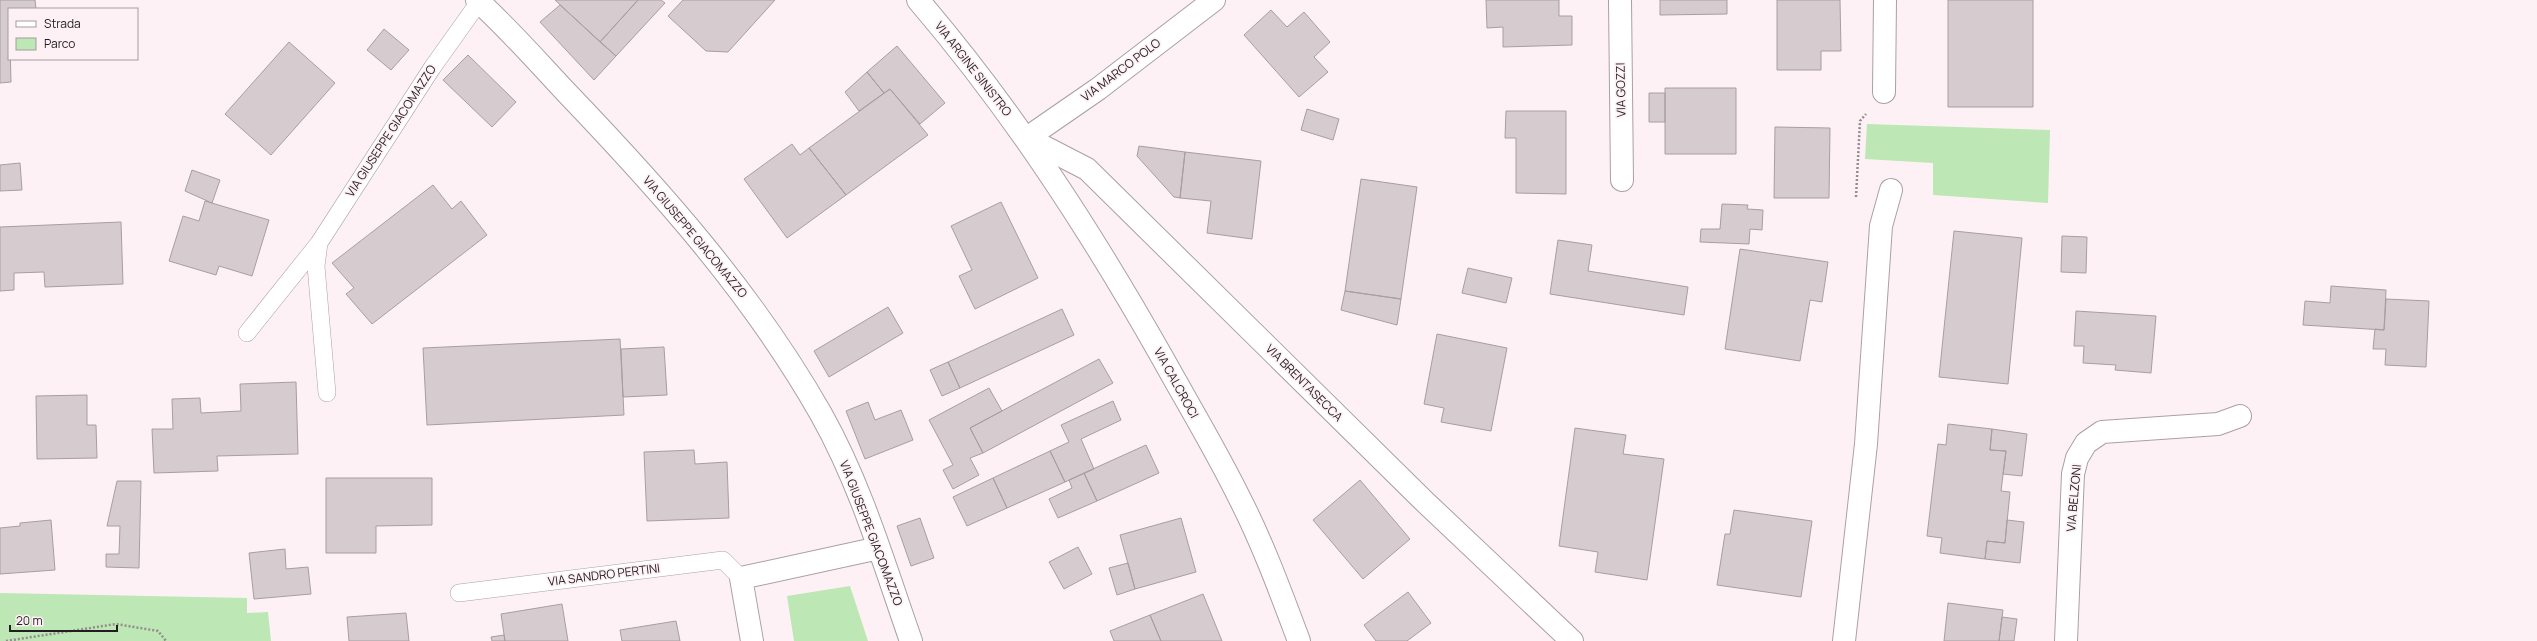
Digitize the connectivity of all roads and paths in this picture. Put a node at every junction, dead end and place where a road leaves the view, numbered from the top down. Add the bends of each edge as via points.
1 (918, 0) edge
2 (1214, 0) edge
3 (1620, 0) edge
4 (1885, 0) edge
5 (478, 1) edge
6 (1884, 92) joint
7 (1027, 138) junction
8 (1622, 180) dead end
9 (1891, 190) dead end
10 (1856, 199) dead end
11 (319, 243) junction
12 (247, 333) dead end
13 (327, 393) dead end
14 (2240, 416) dead end
15 (879, 548) junction
16 (741, 578) junction
17 (459, 593) dead end
18 (6, 641) edge
19 (166, 641) edge
20 (752, 641) edge
21 (911, 641) edge
22 (1299, 641) edge
23 (1572, 641) edge
24 (1844, 641) edge
25 (2066, 641) edge

1 - 7 street, VIA ARGINE SINISTRO via 959,48
2 - 7 street, VIA MARCO POLO via 1098,89
3 - 8 street, VIA GOZZI
4 - 6 street
5 - 11 lane, VIA GIUSEPPE GIACOMAZZO
5 - 15 street, VIA GIUSEPPE GIACOMAZZO via 616,143 730,276 779,343 822,415 857,489
6 - 10 path via 1860,121
7 - 22 street, VIA CALCROCI via 1125,292 1206,435 1246,513
7 - 23 street, VIA BRENTASECCA via 1087,169 1425,502
9 - 24 street via 1881,226 1866,444
11 - 12 lane, VIA GIUSEPPE GIACOMAZZO
11 - 13 lane, VIA GIUSEPPE GIACOMAZZO via 316,266
14 - 25 street, VIA BELZONI via 2218,424 2102,432 2086,443 2077,458 2073,474
15 - 16 street
15 - 21 street, VIA GIUSEPPE GIACOMAZZO
16 - 17 lane, VIA SANDRO PERTINI via 723,560
16 - 20 street
18 - 19 path via 116,624 158,631

